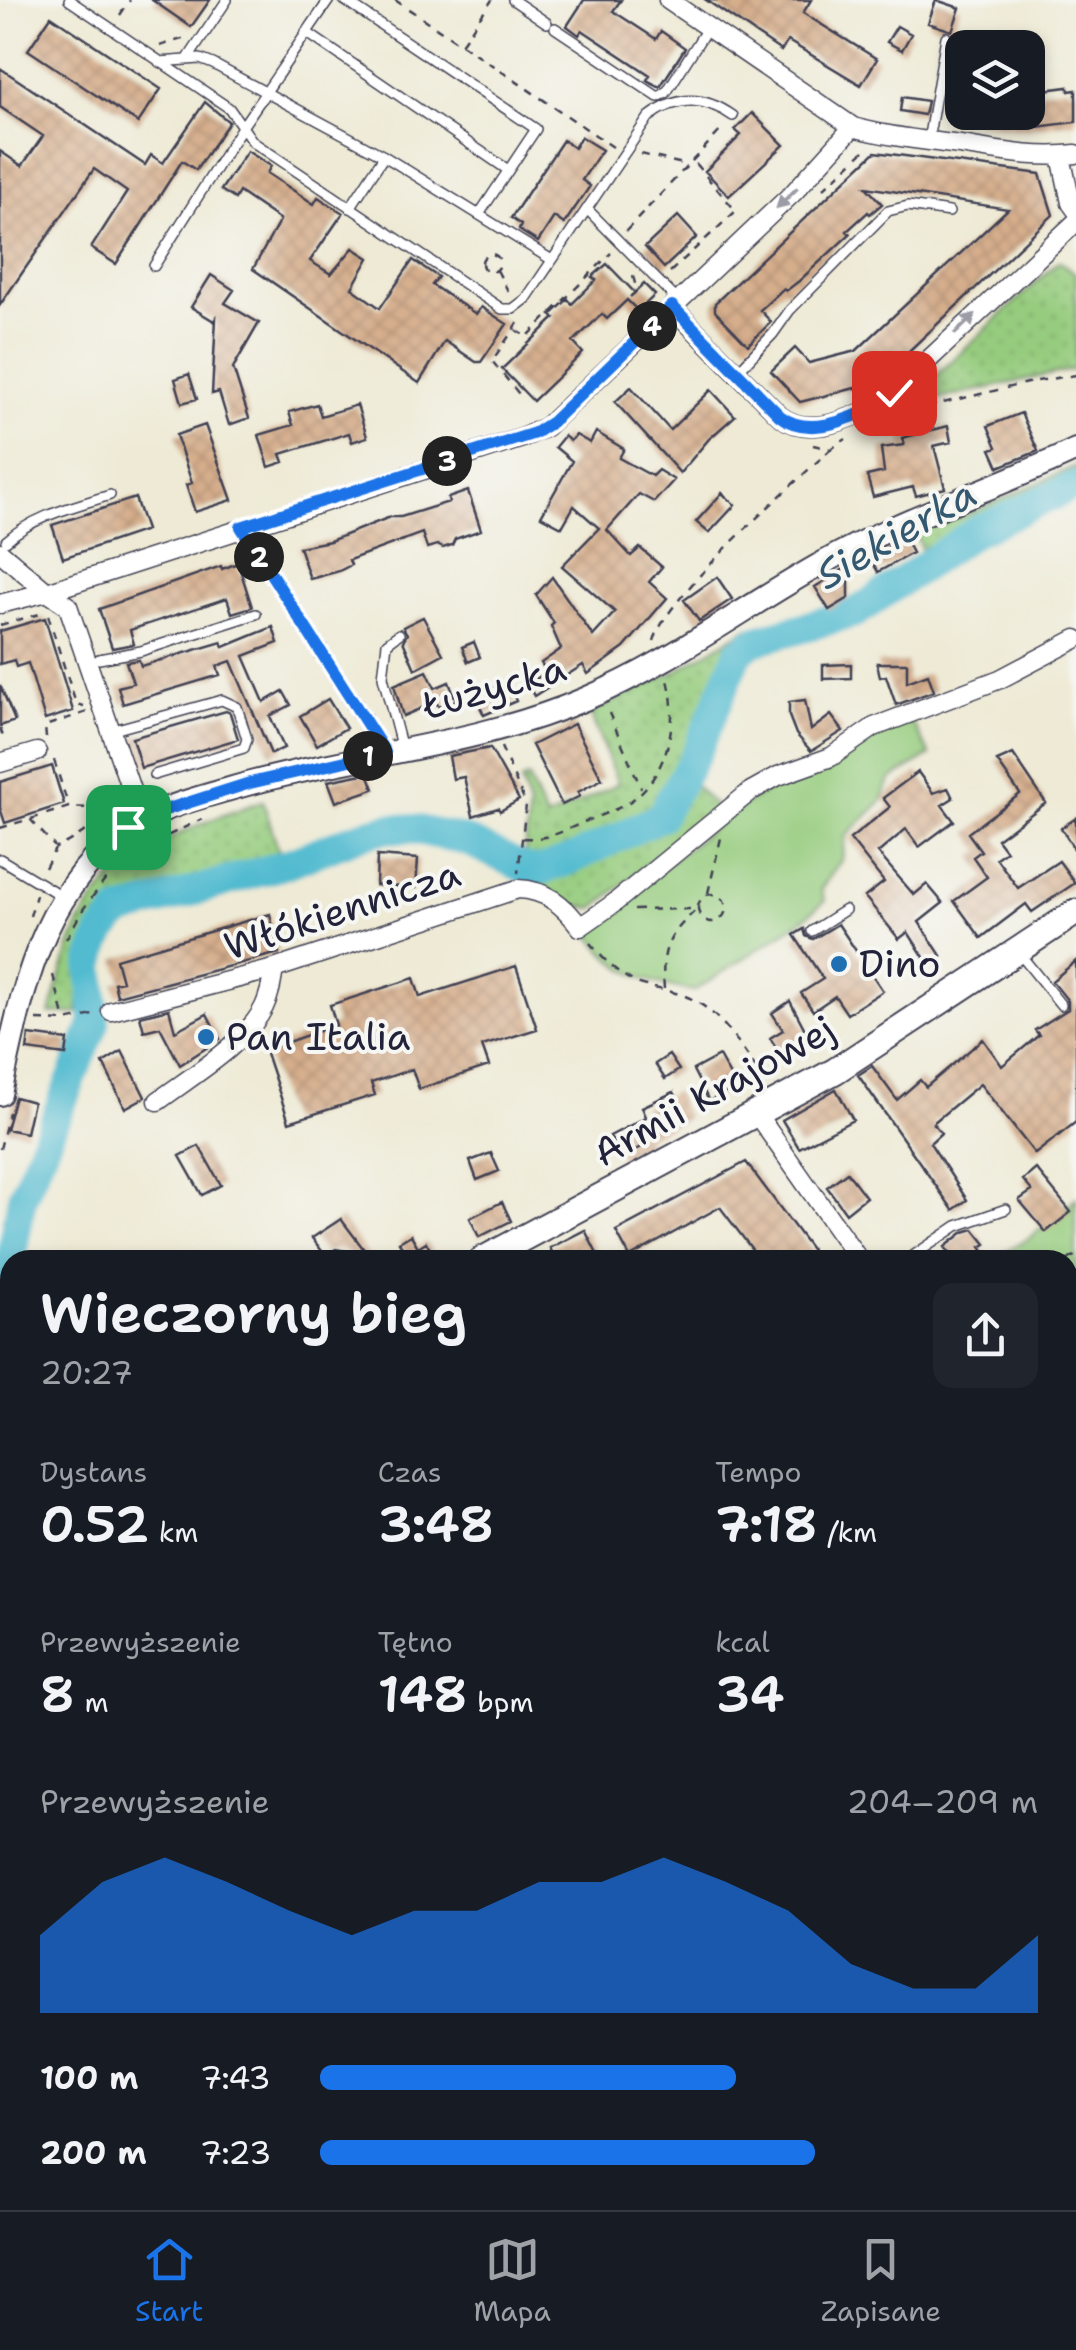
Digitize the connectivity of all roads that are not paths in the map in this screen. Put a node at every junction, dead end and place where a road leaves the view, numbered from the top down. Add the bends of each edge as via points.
1 (68, 0) edge
2 (227, 0) edge
3 (329, 0) edge
4 (344, 0) edge
5 (513, 0) edge
6 (668, 0) edge
7 (708, 27) junction
8 (306, 32) junction
9 (945, 43) edge
10 (187, 60) junction
11 (159, 62) junction
12 (266, 92) junction
13 (733, 116) road end
14 (242, 127) junction
15 (854, 127) junction
16 (928, 141) junction
17 (1068, 155) edge
18 (384, 156) junction
19 (508, 170) junction
20 (350, 208) junction
21 (587, 208) junction
22 (1076, 210) edge
23 (949, 212) dead end
24 (480, 213) junction
25 (1076, 222) edge
26 (552, 260) junction
27 (154, 266) dead end
28 (675, 304) junction
29 (737, 372) junction
30 (1076, 450) edge
31 (110, 495) dead end
32 (241, 527) junction
33 (3, 546) edge
34 (47, 592) junction
35 (0, 604) edge
36 (256, 614) dead end
37 (400, 634) dead end
38 (1076, 639) edge
39 (99, 659) dead end
40 (102, 728) junction
41 (394, 751) junction
42 (44, 753) road end
43 (0, 762) edge
44 (154, 775) dead end
45 (142, 818) junction
46 (0, 860) edge
47 (62, 897) junction
48 (845, 910) dead end
49 (1076, 912) edge
50 (812, 931) dead end
51 (1017, 951) junction
52 (274, 969) junction
53 (1061, 1006) dead end
54 (111, 1011) dead end
55 (0, 1094) edge
56 (158, 1101) dead end
57 (763, 1103) junction
58 (1006, 1209) dead end
59 (500, 1250) edge
60 (853, 1250) edge
61 (922, 1250) edge

1 - 11 lane
2 - 10 lane
3 - 8 lane
4 - 19 lane via 536,129
5 - 7 lane via 658,97
6 - 7 street
7 - 15 street
8 - 12 lane
8 - 19 lane
9 - 16 lane
10 - 11 lane
10 - 12 lane via 213,64
11 - 14 lane via 228,108
12 - 14 lane
12 - 18 lane
13 - 21 lane via 699,100 649,117
14 - 20 lane via 253,142
14 - 27 lane
15 - 16 street
15 -> 28 street
16 - 17 street
17 - 22 street
18 - 20 lane
18 - 24 lane
19 - 24 lane
20 - 26 lane via 496,307 514,309 526,299
21 - 26 lane
21 - 28 lane
23 - 29 lane via 908,206 888,211
24 - 26 lane
29 -> 25 street via 799,426 865,411 894,393
28 - 29 street
28 - 32 street via 535,433
30 - 41 street, Łużycka via 868,539 660,664 583,700
31 - 33 lane via 23,526
32 - 34 street
32 - 41 street
33 - 34 street
34 - 35 street
34 - 40 street via 68,606
36 - 39 lane
37 - 41 lane via 387,643 383,677
38 - 52 street, Włókiennicza via 765,782 580,927 550,897 518,889
40 - 44 lane via 222,700 237,708 244,748
40 - 45 street
41 - 45 street, Łużycka via 250,783
42 - 43 street
45 - 47 street, Łużycka via 97,854
46 - 47 lane
47 - 55 street, Łużycka via 32,965
48 - 50 lane
49 - 51 main road, Armii Krajowej
51 - 53 lane
51 - 57 main road, Armii Krajowej via 834,1071
52 - 54 street, Włókiennicza
52 - 56 street via 254,1023
57 - 59 main road, Armii Krajowej
57 - 60 street
58 - 61 lane via 957,1226

